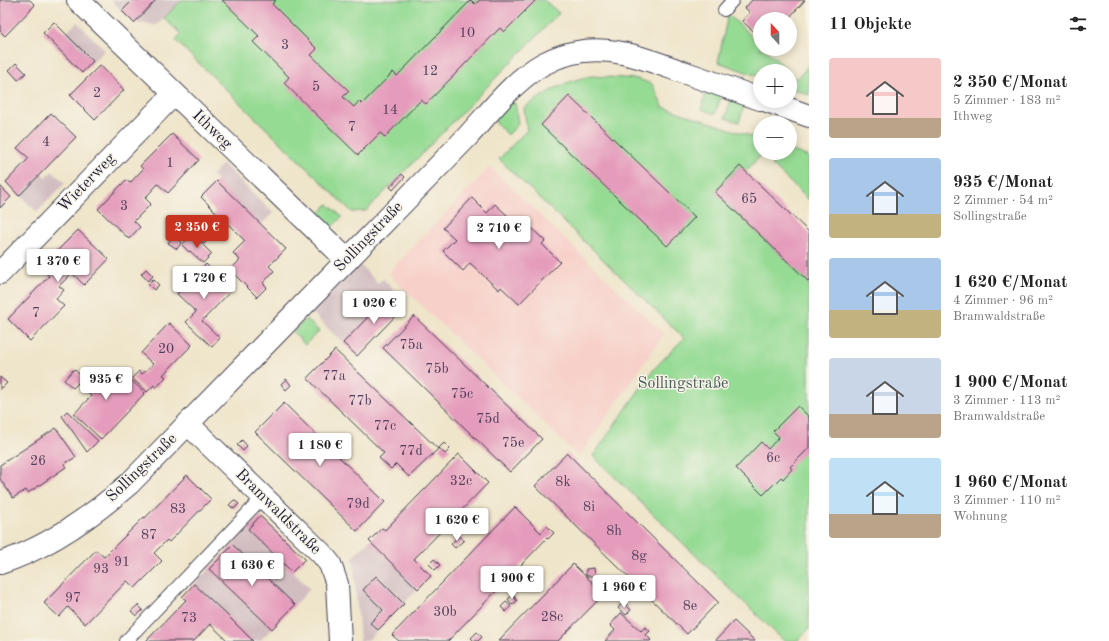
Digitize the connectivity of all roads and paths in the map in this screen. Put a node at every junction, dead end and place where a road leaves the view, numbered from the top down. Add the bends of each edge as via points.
1 (78, 0) edge
2 (734, 0) edge
3 (724, 10) dead end
4 (174, 94) junction
5 (753, 97) edge
6 (787, 108) edge
7 (809, 116) edge
8 (347, 260) junction
9 (0, 273) edge
10 (188, 424) junction
11 (263, 497) junction
12 (0, 563) edge
13 (126, 641) edge
14 (340, 641) edge

1 - 4 street, Ithweg
2 - 3 lane
4 - 8 street, Ithweg
4 - 9 street, Wieterweg
5 - 8 street, Sollingstraße via 612,50 591,50 556,58 542,64 513,87
6 - 7 street
8 - 10 street, Sollingstraße
10 - 11 street, Bramwaldstraße
10 - 12 street, Sollingstraße via 108,502 57,536
11 - 13 lane
11 - 14 street, Bramwaldstraße via 330,564 337,584

